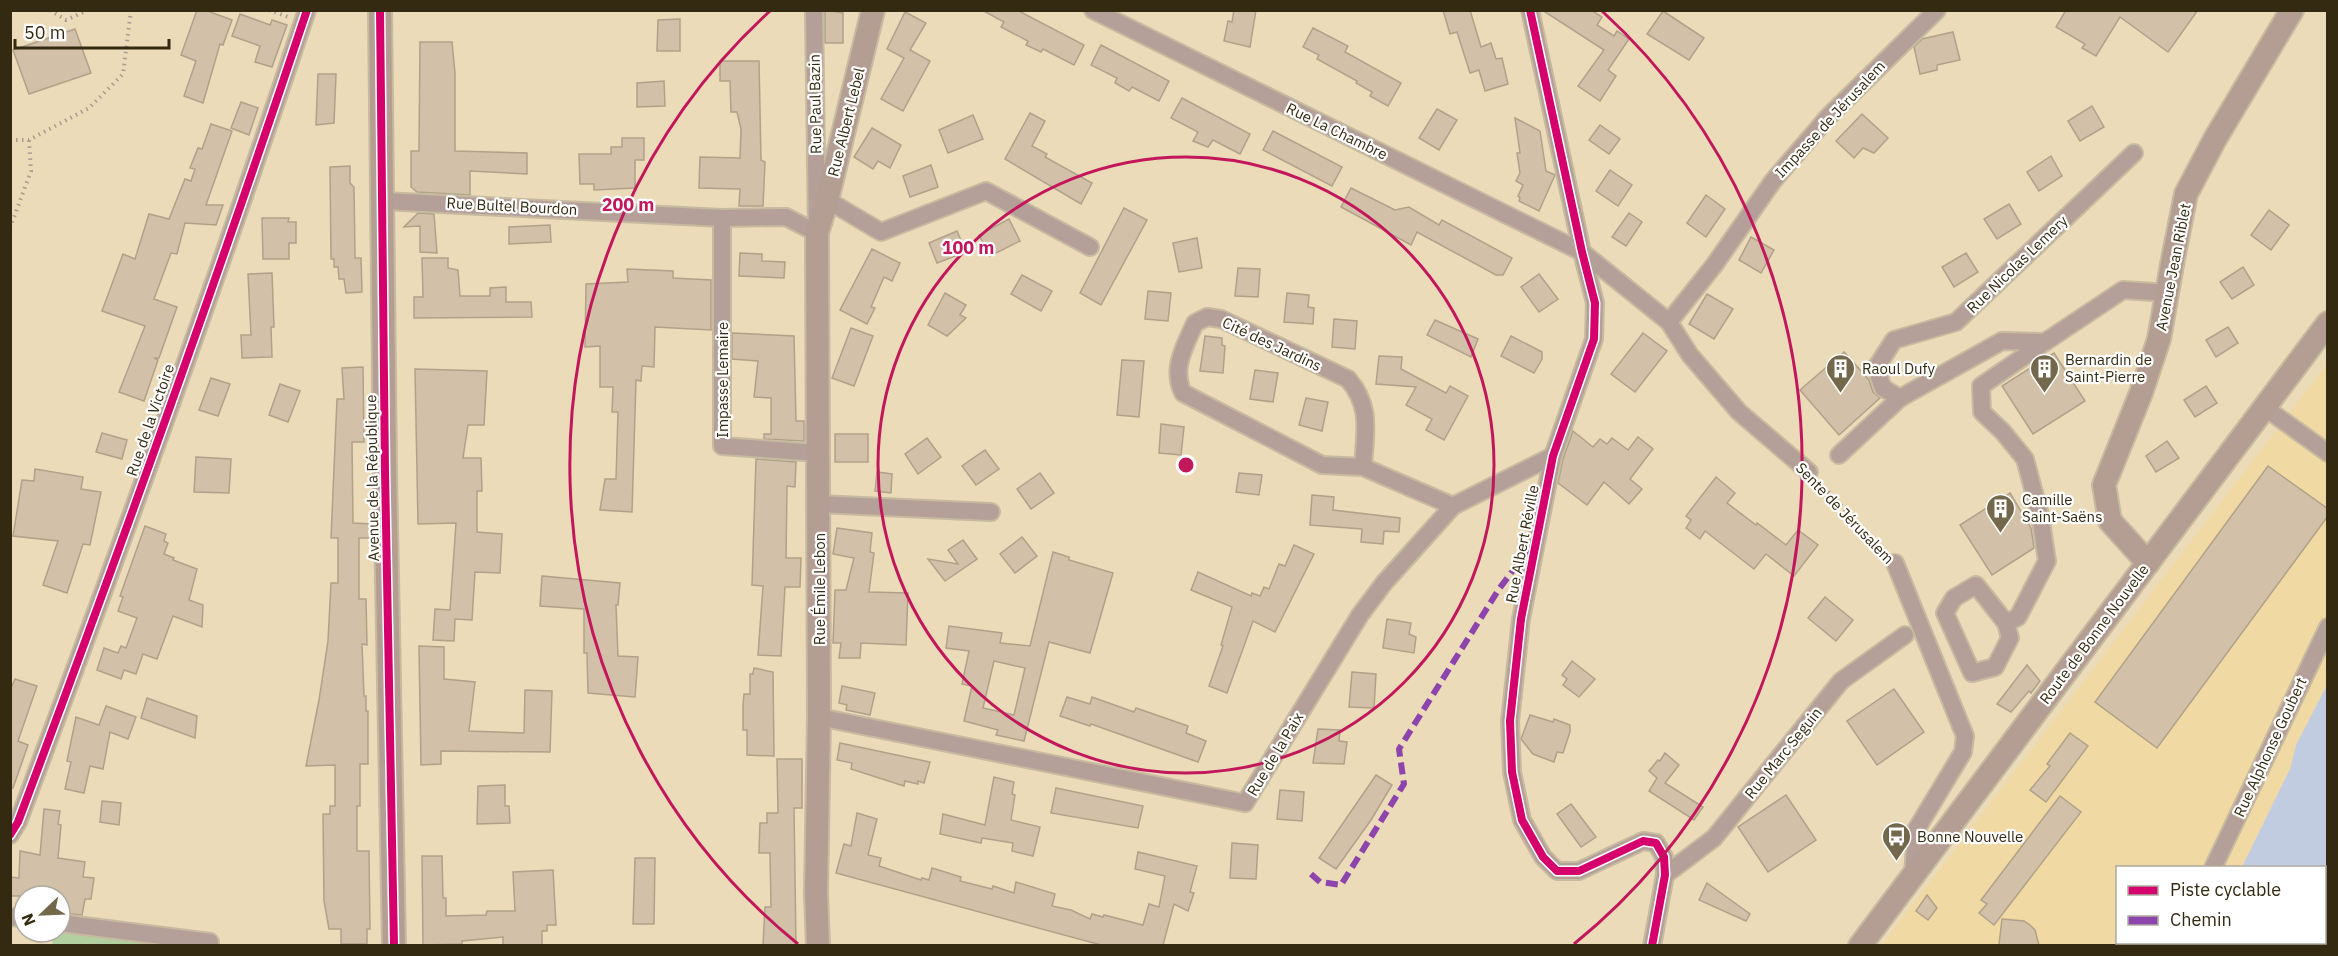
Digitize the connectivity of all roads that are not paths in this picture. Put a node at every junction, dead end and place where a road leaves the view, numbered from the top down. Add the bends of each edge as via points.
1 (307, 10) edge
2 (380, 10) edge
3 (814, 10) edge
4 (873, 10) edge
5 (1093, 10) edge
6 (1530, 10) edge
7 (1937, 10) edge
8 (2292, 10) edge
9 (2134, 153) dead end
10 (827, 200) junction
11 (383, 201) junction
12 (722, 218) junction
13 (817, 233) junction
14 (1090, 247) dead end
15 (1582, 252) junction
16 (2168, 292) junction
17 (1669, 322) junction
18 (2328, 323) edge
19 (2045, 342) junction
20 (1900, 398) junction
21 (2265, 407) junction
22 (818, 453) junction
23 (2328, 453) edge
24 (1839, 455) dead end
25 (1553, 456) junction
26 (1363, 466) junction
27 (1809, 472) road end
28 (819, 504) junction
29 (1453, 506) junction
30 (991, 512) dead end
31 (1895, 563) road end
32 (2148, 563) junction
33 (2006, 623) junction
34 (2328, 627) edge
35 (1905, 635) dead end
36 (819, 717) junction
37 (10, 835) edge
38 (2213, 866) edge
39 (1665, 875) junction
40 (1913, 876) junction
41 (72, 925) edge
42 (210, 945) edge
43 (394, 945) edge
44 (818, 945) edge
45 (1652, 945) edge
46 (1860, 945) edge

1 - 37 street, Rue de la Victoire via 93,622
2 - 11 main road, Avenue de la République
3 - 13 street, Rue Paul Bazin
4 - 10 main road, Rue Albert Lebel
5 - 15 street, Rue La Chambre
6 - 15 street, Rue Albert Réville
7 - 17 street, Impasse de Jérusalem via 1828,117 1773,181
8 - 16 main road, Avenue Jean Riblet via 2187,194
9 - 20 street, Rue Nicolas Lemery via 1956,322 1894,340 1876,368 1883,388
10 - 13 main road, Rue Albert Lebel
10 - 14 street via 881,232 986,191
11 - 12 street, Rue Bultel Bourdon
11 - 43 main road, Avenue de la République
12 - 13 street, Rue Bultel Bourdon via 786,217
12 - 22 street, Impasse Lemaire via 722,446
13 - 22 main road, Rue Émile Lebon
15 - 17 street, Sente de Jérusalem
15 - 25 street, Rue Albert Réville via 1595,303 1594,339
16 - 19 street via 2123,290
16 - 32 main road, Avenue Jean Riblet via 2152,362 2104,484 2110,521
17 - 27 street, Sente de Jérusalem via 1690,355 1739,412
18 - 21 main road, Route de Bonne Nouvelle
19 - 20 street via 2002,341
19 - 33 street via 1982,386 1982,412 2025,459 2040,515 2046,561 2018,617
20 - 24 street
21 - 23 street
21 - 32 main road, Route de Bonne Nouvelle
22 - 28 main road, Rue Émile Lebon
25 - 29 street, Rue de la Paix
25 - 39 street, Rue Albert Réville via 1521,619 1510,721 1512,772 1522,820 1543,857 1557,872 1579,871 1643,841 1656,843 1664,857
26 - 26 street, Cité des Jardins via 1322,465 1182,393 1178,365 1195,323 1207,317 1221,319 1348,379 1360,396 1366,418
26 - 29 street, Cité des Jardins
28 - 30 street
28 - 36 main road, Rue Émile Lebon
29 - 36 street, Rue de la Paix via 1360,615 1245,803
31 - 40 street, Sente de Jérusalem via 1965,736 1963,752 1916,830
32 - 40 main road, Route de Bonne Nouvelle
33 - 33 street via 1976,585 1954,598 1945,613 1972,673 1995,667 2010,638
34 - 38 street, Rue Alphonse Goubert
35 - 39 street, Rue Marc Seguin via 1841,681 1714,838
36 - 44 main road, Rue Émile Lebon
39 - 45 street, Rue Albert Réville
40 - 46 main road, Route de Bonne Nouvelle
41 - 42 street

